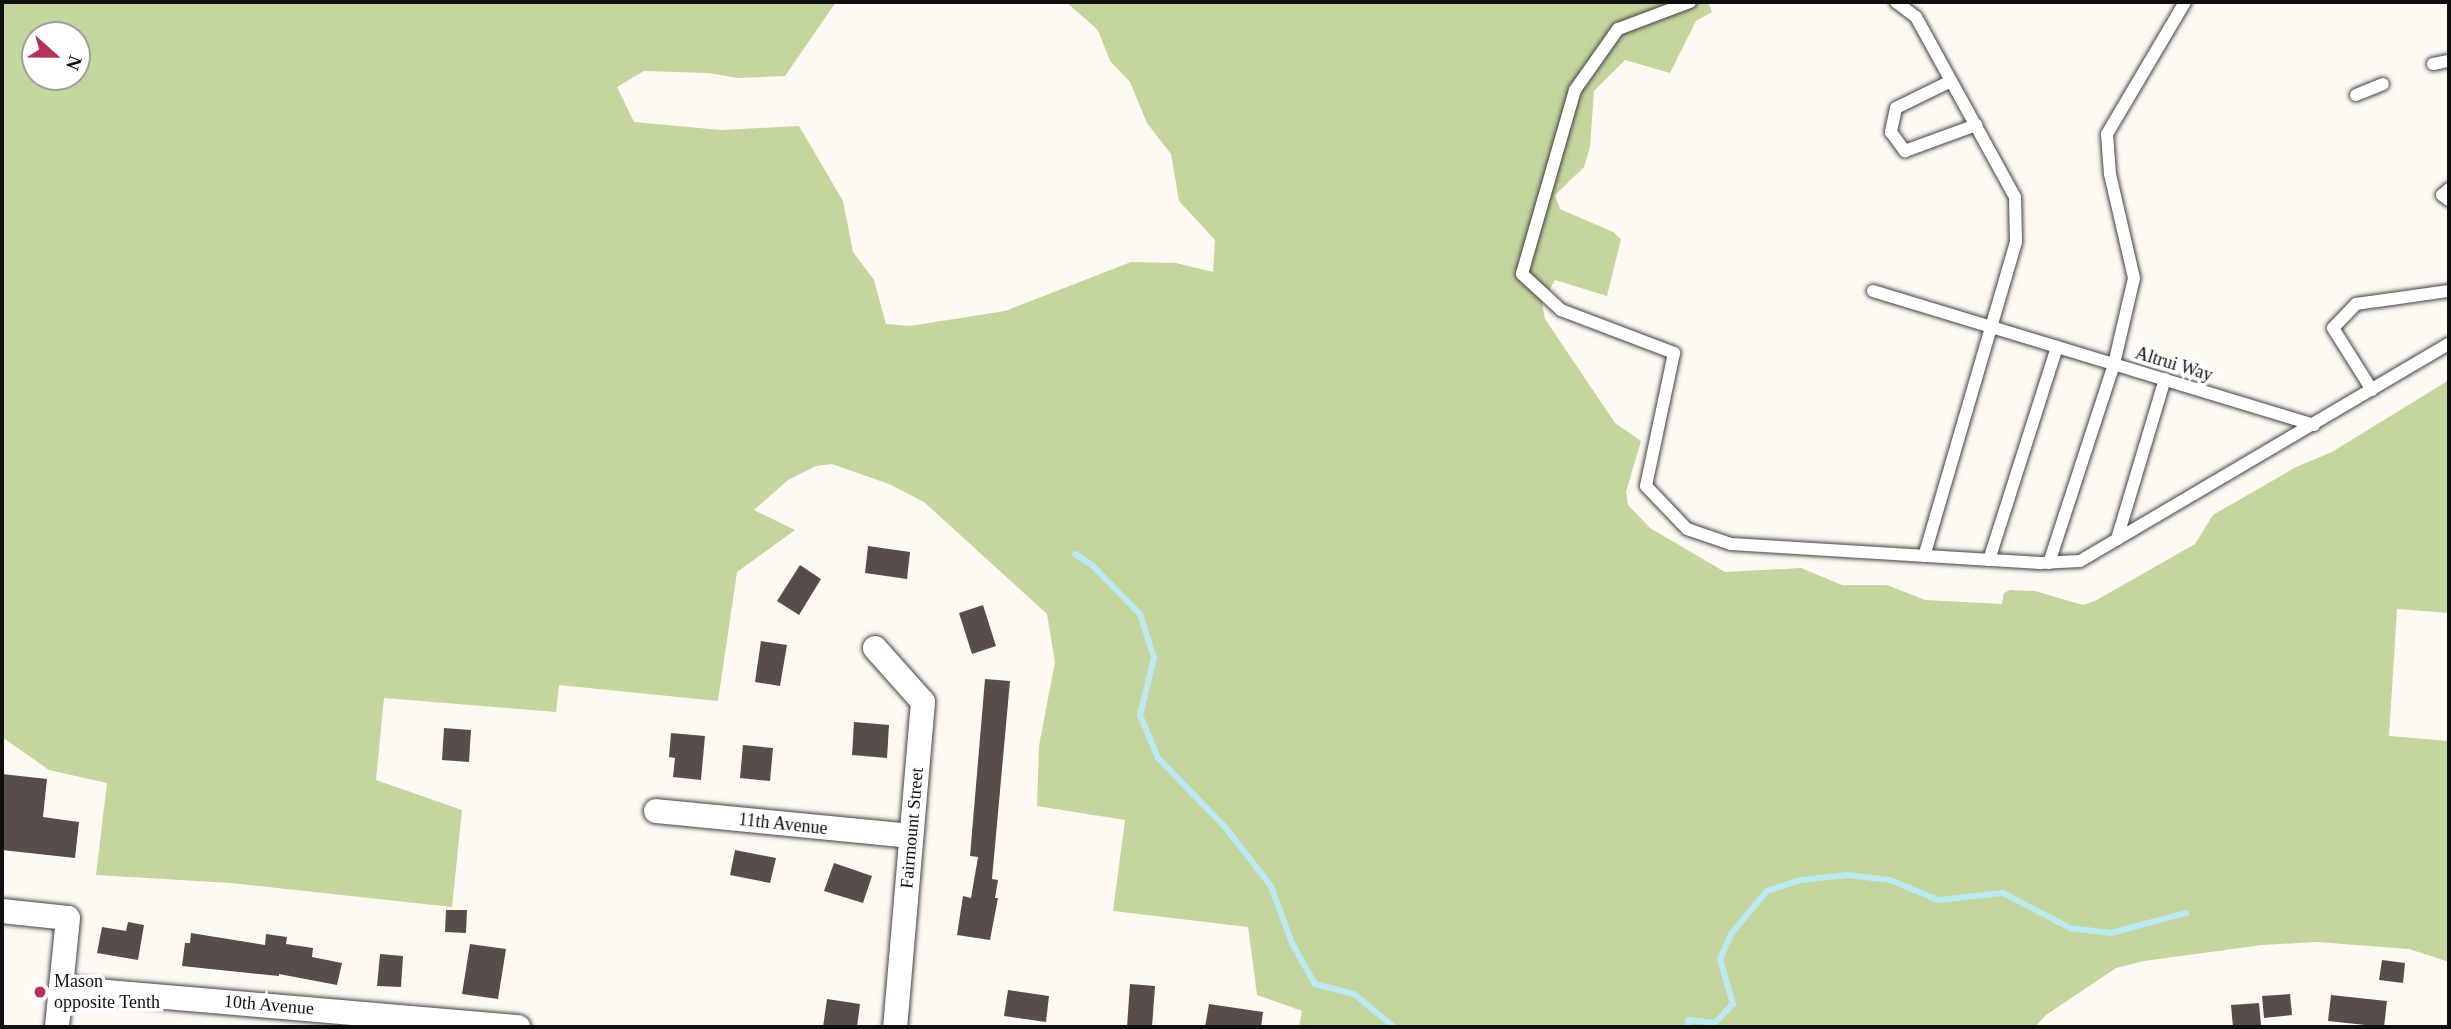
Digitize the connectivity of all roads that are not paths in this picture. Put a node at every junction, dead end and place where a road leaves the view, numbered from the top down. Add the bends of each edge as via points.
1 (1690, 2) edge
2 (1896, 2) edge
3 (2185, 2) edge
4 (2449, 61) edge
5 (2433, 64) dead end
6 (1951, 81) junction
7 (2383, 84) dead end
8 (2356, 95) dead end
9 (1976, 125) junction
10 (2449, 189) edge
11 (2449, 200) edge
12 (1872, 291) dead end
13 (2449, 291) edge
14 (1993, 328) junction
15 (2449, 344) edge
16 (2057, 347) junction
17 (2114, 364) junction
18 (2165, 379) junction
19 (2372, 390) junction
20 (2314, 425) junction
21 (2117, 539) junction
22 (1924, 556) junction
23 (1989, 560) junction
24 (2049, 563) junction
25 (875, 648) dead end
26 (656, 811) dead end
27 (910, 836) junction
28 (2, 911) edge
29 (61, 988) junction
30 (518, 1026) edge
31 (57, 1027) edge
32 (895, 1027) edge

1 - 22 lane via 1618,29 1575,90 1522,274 1561,310 1674,353 1646,486 1687,529 1731,544
2 - 6 lane via 1916,17
3 - 17 lane via 2108,134 2110,174 2134,278
4 - 5 lane
6 - 9 lane
6 - 9 lane via 1896,108 1891,132 1905,151
7 - 8 lane
9 - 14 lane via 2015,197 2016,242
10 - 11 lane via 2442,195
12 - 14 lane, Altrui Way
13 - 19 lane via 2356,304 2333,328
14 - 16 lane, Altrui Way
14 - 22 lane
15 - 19 lane
16 - 17 lane, Altrui Way
16 - 23 lane
17 - 18 lane, Altrui Way
17 - 24 lane
18 - 20 lane, Altrui Way
18 - 21 lane
19 - 20 lane
20 - 21 lane
21 - 24 lane via 2080,561
22 - 23 lane
23 - 24 lane
25 - 27 street, Fairmount Street via 923,702
26 - 27 street, 11th Avenue
27 - 32 street, Fairmount Street
28 - 29 street via 68,918
29 - 30 street, 10th Avenue
29 - 31 street

